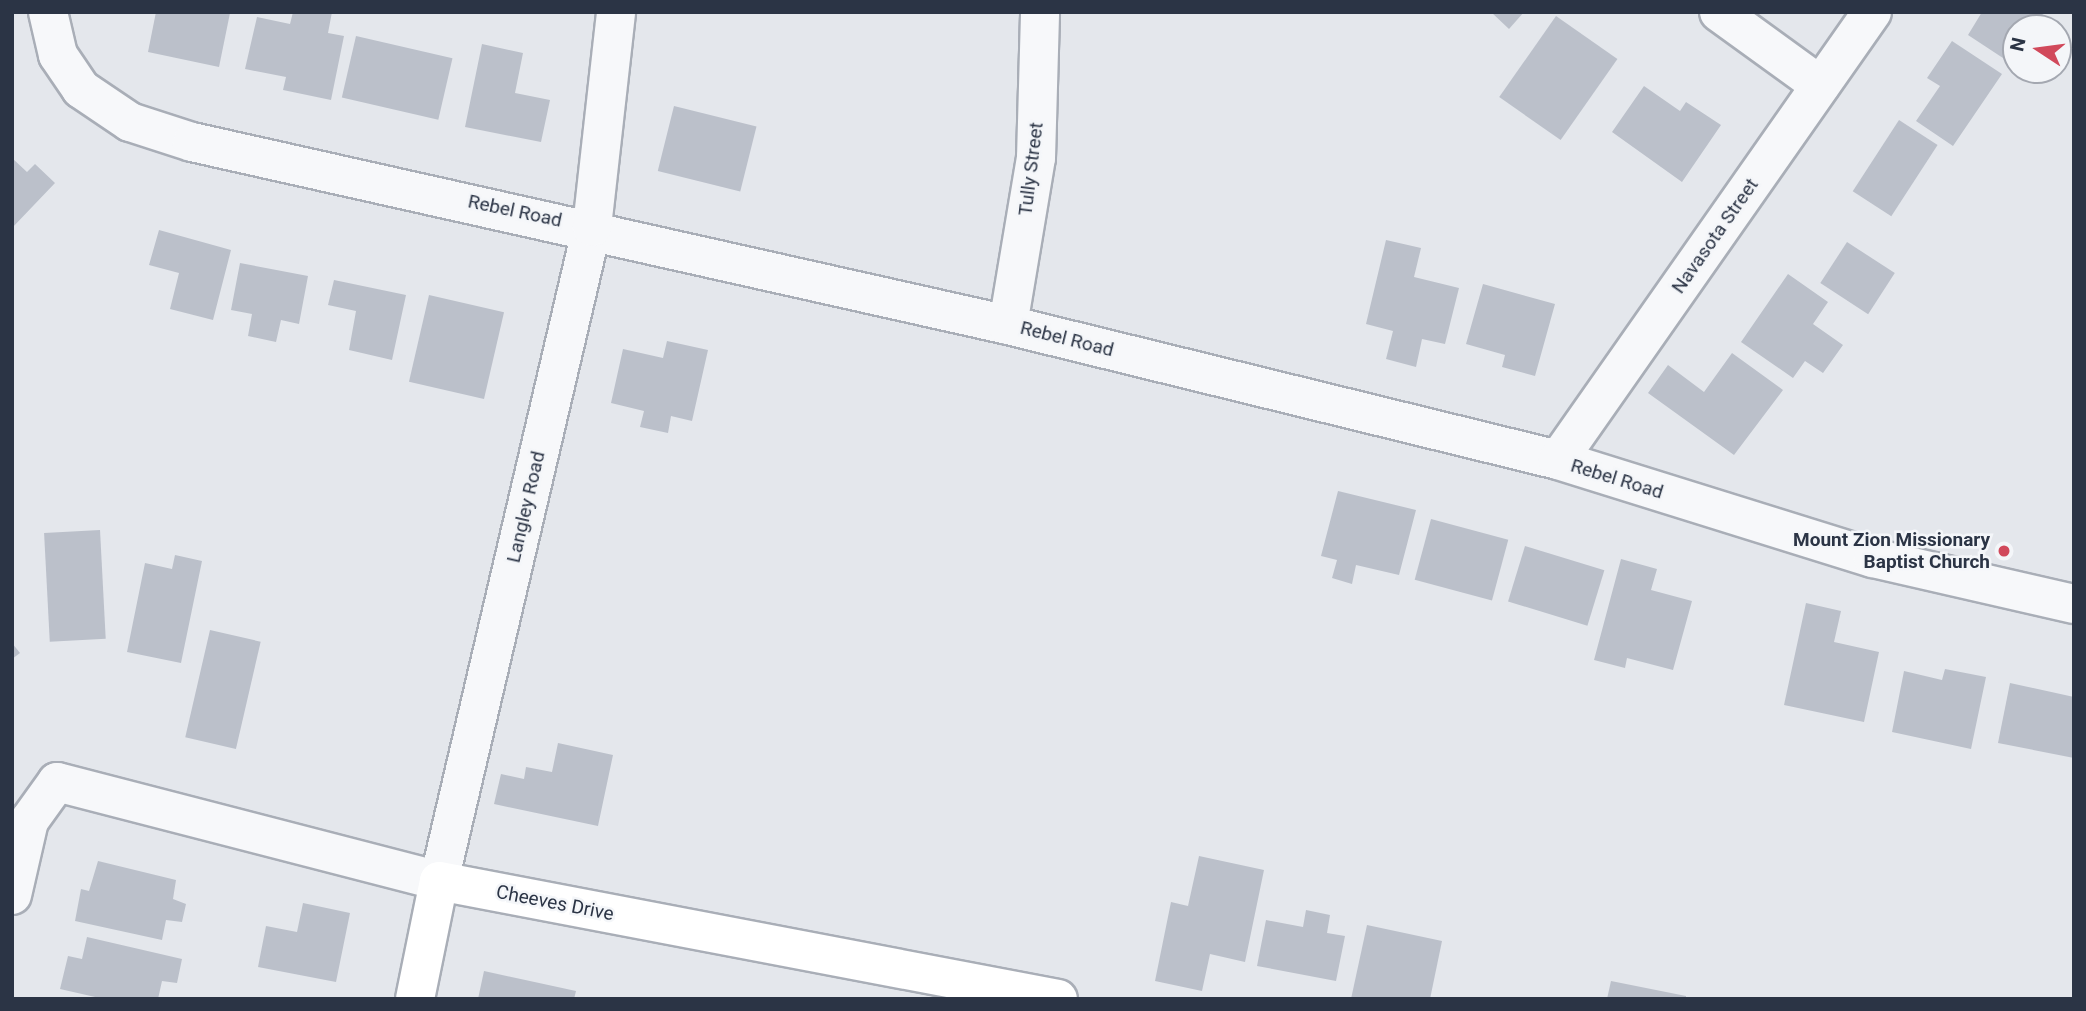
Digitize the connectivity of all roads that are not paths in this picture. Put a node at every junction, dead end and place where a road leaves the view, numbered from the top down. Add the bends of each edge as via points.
1 (48, 12) edge
2 (616, 12) edge
3 (1040, 12) edge
4 (1719, 12) edge
5 (1872, 12) edge
6 (1820, 85) junction
7 (592, 227) junction
8 (1008, 325) junction
9 (1558, 460) junction
10 (2074, 604) edge
11 (439, 881) junction
12 (12, 895) edge
13 (415, 999) edge
14 (1058, 999) edge

1 - 7 street, Rebel Road via 80,89 130,122 192,142
2 - 7 street, Langley Road
3 - 8 street, Tully Street via 1035,158
4 - 6 street
5 - 6 street, Navasota Street
6 - 9 street, Navasota Street
7 - 8 street, Rebel Road
7 - 11 street, Langley Road
8 - 9 street, Rebel Road
9 - 10 street, Rebel Road via 1873,558
11 - 12 street, Cheeves Drive via 57,782 29,821
11 - 13 street, Langley Road
11 - 14 street, Cheeves Drive

